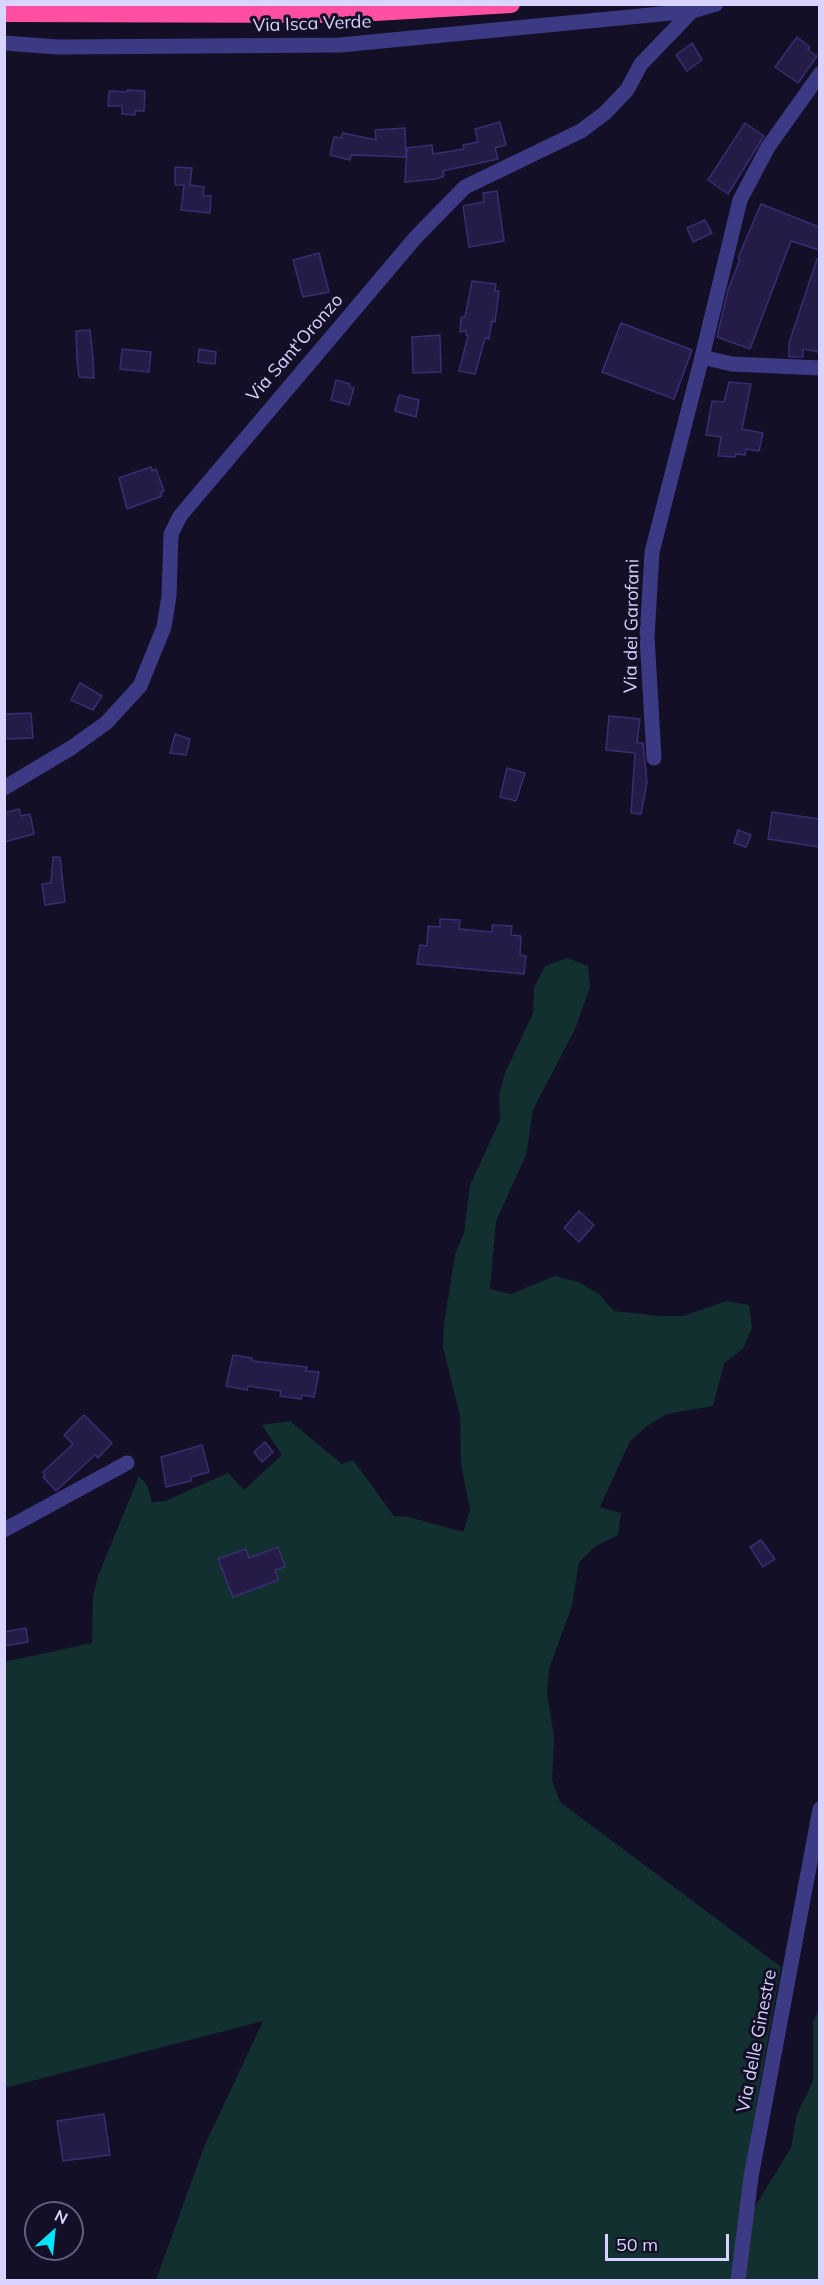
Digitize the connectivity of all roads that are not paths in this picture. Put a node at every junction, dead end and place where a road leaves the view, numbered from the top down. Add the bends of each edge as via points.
1 (511, 4) edge
2 (716, 4) edge
3 (692, 11) junction
4 (4, 13) edge
5 (4, 43) edge
6 (819, 74) edge
7 (702, 357) junction
8 (819, 368) edge
9 (654, 758) dead end
10 (4, 788) edge
11 (127, 1463) dead end
12 (4, 1530) edge
13 (819, 1809) edge
14 (738, 2280) edge

1 - 4 highway via 341,14
2 - 3 street, Via Sant'Oronzo
3 - 5 street, Via Isca Verde via 340,45 58,47
3 - 10 street, Via Sant'Oronzo via 641,64 627,90 605,113 580,131 465,187 416,237 180,516 171,534 170,596 164,627 140,686 106,723
6 - 7 street, Via dei Garofani via 768,147 740,200
7 - 8 street via 732,364
7 - 9 street, Via dei Garofani via 652,552 647,637
11 - 12 street
13 - 14 street, Via delle Ginestre via 751,2177

